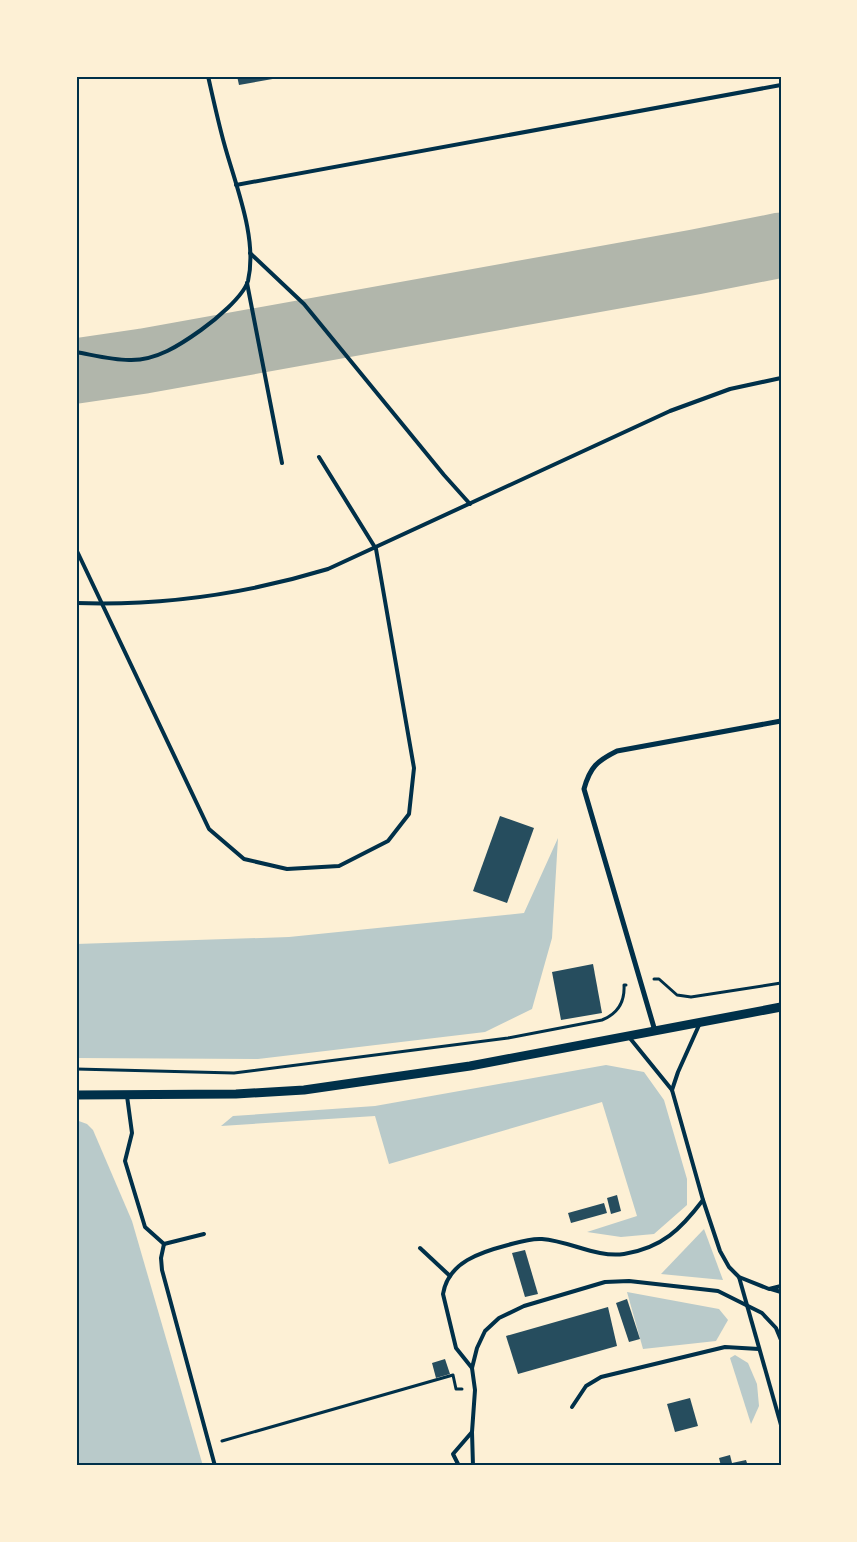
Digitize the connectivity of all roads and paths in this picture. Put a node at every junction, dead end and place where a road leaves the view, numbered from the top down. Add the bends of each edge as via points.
1 (208, 76) edge
2 (781, 85) edge
3 (236, 185) junction
4 (250, 253) junction
5 (247, 283) junction
6 (76, 352) edge
7 (781, 378) edge
8 (319, 457) dead end
9 (282, 463) dead end
10 (470, 504) junction
11 (76, 549) edge
12 (376, 549) junction
13 (76, 603) edge
14 (103, 604) junction
15 (781, 721) edge
16 (640, 981) junction
17 (781, 983) edge
18 (781, 1007) edge
19 (700, 1023) junction
20 (656, 1031) junction
21 (629, 1036) junction
22 (76, 1069) edge
23 (672, 1090) junction
24 (127, 1094) junction
25 (76, 1095) edge
26 (703, 1200) junction
27 (204, 1234) dead end
28 (164, 1244) junction
29 (420, 1248) dead end
30 (450, 1276) junction
31 (739, 1277) junction
32 (781, 1286) edge
33 (769, 1289) junction
34 (781, 1292) edge
35 (748, 1305) junction
36 (781, 1340) edge
37 (759, 1349) junction
38 (472, 1368) junction
39 (475, 1390) junction
40 (572, 1407) dead end
41 (781, 1425) edge
42 (472, 1432) junction
43 (210, 1445) junction
44 (216, 1466) edge
45 (459, 1466) edge
46 (473, 1466) edge

1 - 3 lane
2 - 3 lane
3 - 4 lane
4 - 5 lane
4 - 10 lane via 304,304
5 - 6 lane via 218,318 177,347 154,357 130,360
5 - 9 lane
7 - 10 lane via 730,389 678,408
8 - 12 lane
10 - 12 lane
11 - 14 lane
12 - 14 lane via 328,570 255,589 185,600
12 - 14 lane via 414,768 409,814 388,841 339,866 287,869 244,860 209,829
13 - 14 lane
15 - 16 street via 617,751 592,768 584,789
16 - 17 path via 659,979 677,995 691,997
16 - 20 street
16 - 22 path via 624,985 618,1009 602,1020 508,1038 234,1073
18 - 19 street
19 - 20 street
19 - 23 lane
20 - 21 street
21 - 23 lane
21 - 24 street via 470,1066 304,1090
23 - 26 lane
24 - 25 street
24 - 28 lane via 132,1133 125,1161 145,1227
26 - 30 lane via 670,1236 639,1250 607,1255 539,1238 487,1251 460,1264
26 - 31 lane via 720,1251
27 - 28 lane
28 - 43 lane via 162,1270
29 - 30 lane
30 - 38 lane via 443,1294 456,1348
31 - 33 lane
31 - 35 lane
32 - 33 lane
33 - 34 lane
35 - 36 lane via 762,1313 776,1328
35 - 37 lane
35 - 38 lane via 718,1291 629,1281 605,1282 524,1306 498,1318 485,1331
37 - 40 lane via 725,1347 601,1377 586,1386
37 - 41 lane
38 - 39 lane
39 - 42 lane
39 - 43 path via 456,1389 453,1375
42 - 45 lane via 453,1454
42 - 46 lane
43 - 44 lane

